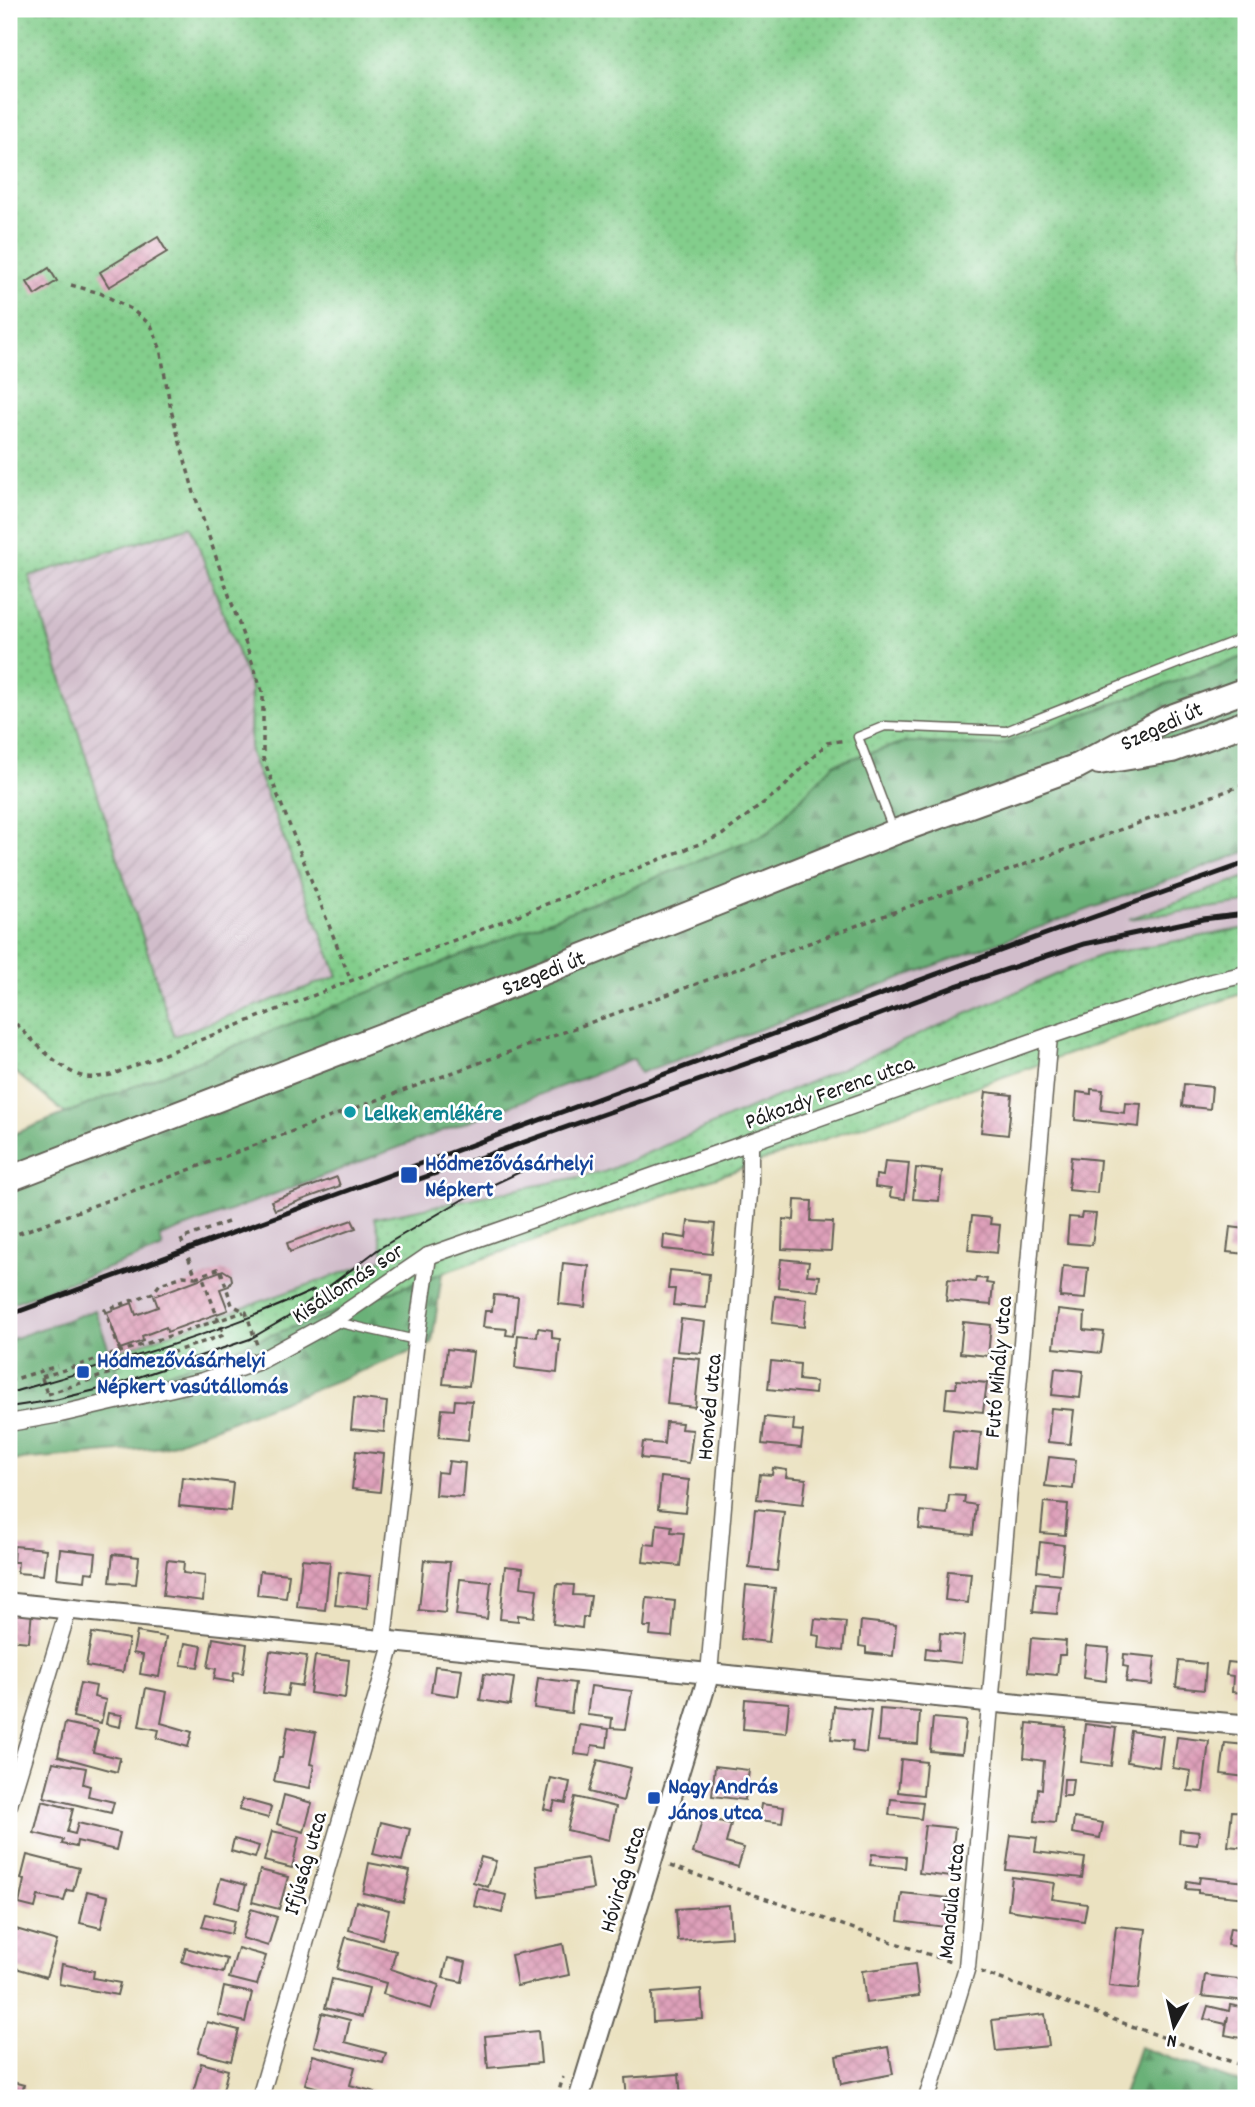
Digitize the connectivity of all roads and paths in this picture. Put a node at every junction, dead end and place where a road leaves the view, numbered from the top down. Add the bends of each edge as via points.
1 (71, 285) dead end
2 (1246, 633) edge
3 (1246, 690) edge
4 (1246, 723) edge
5 (858, 737) junction
6 (1078, 766) junction
7 (1246, 784) edge
8 (895, 832) junction
9 (1246, 974) edge
10 (351, 981) junction
11 (9, 1017) edge
12 (1049, 1036) junction
13 (750, 1143) junction
14 (9, 1179) edge
15 (228, 1222) dead end
16 (9, 1237) edge
17 (428, 1256) junction
18 (201, 1266) dead end
19 (193, 1270) junction
20 (202, 1275) junction
21 (195, 1278) junction
22 (246, 1312) junction
23 (219, 1320) junction
24 (333, 1321) junction
25 (416, 1340) junction
26 (120, 1351) dead end
27 (262, 1360) junction
28 (57, 1366) dead end
29 (41, 1374) junction
30 (9, 1381) edge
31 (9, 1423) edge
32 (9, 1603) edge
33 (68, 1610) junction
34 (388, 1640) junction
35 (709, 1674) junction
36 (991, 1702) junction
37 (1246, 1725) edge
38 (9, 1805) edge
39 (653, 1861) junction
40 (967, 1967) junction
41 (1246, 2067) edge
42 (260, 2098) edge
43 (579, 2098) edge
44 (927, 2098) edge

1 - 10 path via 100,293 151,325 194,493 263,694 262,758
2 - 5 lane via 1235,642 1006,731 885,726
3 - 6 main road, Szegedi út via 1166,719
4 - 6 main road, Szegedi út via 1172,750
5 - 8 lane
5 - 10 path via 827,743 783,788 722,835
6 - 8 main road, Szegedi út
7 - 16 path
8 - 14 main road, Szegedi út
9 - 12 street, Pákozdy Ferenc utca
10 - 11 path via 94,1078 62,1066
12 - 13 street, Pákozdy Ferenc utca
12 - 36 street, Futó Mihály utca
13 - 17 street, Pákozdy Ferenc utca
13 - 35 street, Honvéd utca
15 - 19 path via 181,1239
17 - 24 street, Kisállomás sor
17 - 25 street, Ifjúság utca
18 - 19 path
19 - 21 path
20 - 21 path
20 - 22 path via 220,1268 232,1305
20 - 23 path
21 - 26 path via 183,1276 160,1284 153,1293 106,1310
22 - 23 path
22 - 27 path
23 - 29 path
23 - 29 path via 224,1335 48,1394
24 - 25 lane
24 - 27 street, Kisállomás sor
25 - 34 street, Ifjúság utca
27 - 31 street, Kisállomás sor via 203,1381
28 - 29 path
29 - 30 path
32 - 33 street
33 - 34 street
33 - 38 street
34 - 35 street
34 - 42 street, Ifjúság utca
35 - 36 street
35 - 39 street, Hóvirág utca
36 - 37 street
36 - 40 street, Mandula utca
39 - 40 path
39 - 43 street, Hóvirág utca
40 - 41 path
40 - 44 street, Mandula utca

